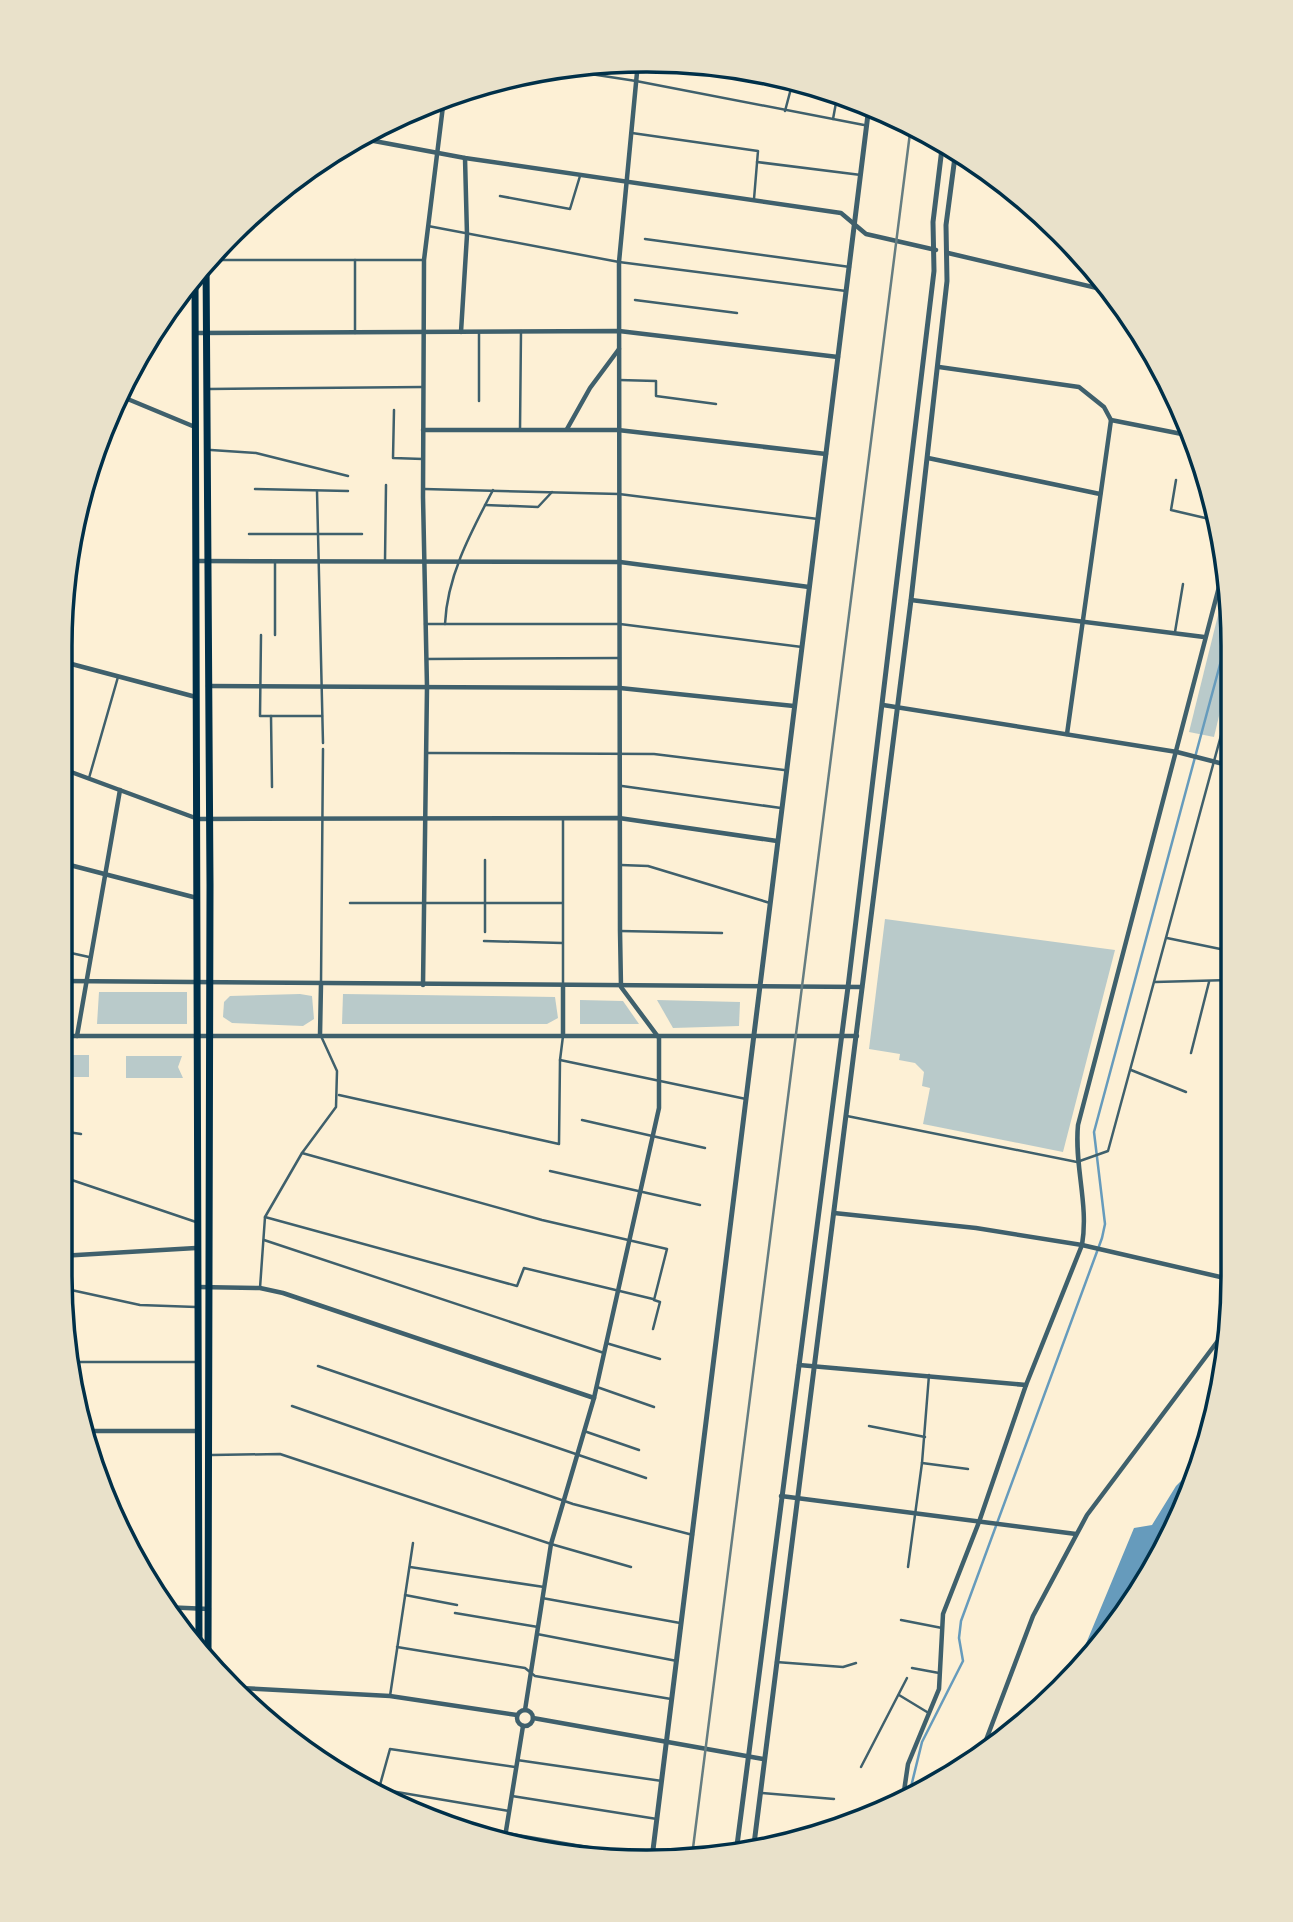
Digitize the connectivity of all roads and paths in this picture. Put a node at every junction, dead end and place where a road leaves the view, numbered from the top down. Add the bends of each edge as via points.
1 (637, 72) edge
2 (594, 75) edge
3 (636, 81) junction
4 (791, 90) edge
5 (836, 104) edge
6 (443, 110) edge
7 (785, 111) junction
8 (868, 117) edge
9 (833, 119) junction
10 (867, 125) junction
11 (632, 133) junction
12 (374, 141) edge
13 (437, 153) junction
14 (941, 154) edge
15 (465, 158) junction
16 (757, 162) junction
17 (954, 162) edge
18 (861, 175) junction
19 (580, 176) junction
20 (628, 183) junction
21 (500, 196) dead end
22 (754, 202) junction
23 (855, 223) junction
24 (428, 226) junction
25 (467, 235) junction
26 (645, 239) dead end
27 (936, 250) junction
28 (948, 253) junction
29 (222, 259) edge
30 (355, 260) junction
31 (424, 260) junction
32 (620, 262) junction
33 (850, 267) junction
34 (206, 278) edge
35 (1094, 287) edge
36 (847, 291) junction
37 (195, 292) edge
38 (635, 300) dead end
39 (737, 313) dead end
40 (521, 331) junction
41 (619, 331) junction
42 (423, 332) junction
43 (461, 332) junction
44 (480, 332) junction
45 (195, 333) junction
46 (207, 333) junction
47 (355, 333) junction
48 (619, 349) junction
49 (838, 357) junction
50 (939, 367) junction
51 (619, 380) junction
52 (423, 387) junction
53 (206, 389) junction
54 (128, 399) edge
55 (479, 401) dead end
56 (716, 404) dead end
57 (394, 410) dead end
58 (1111, 421) junction
59 (196, 427) junction
60 (423, 430) junction
61 (520, 430) junction
62 (566, 430) junction
63 (618, 430) junction
64 (1180, 434) edge
65 (206, 450) junction
66 (826, 454) junction
67 (928, 458) junction
68 (423, 459) junction
69 (348, 476) dead end
70 (1176, 480) dead end
71 (386, 485) dead end
72 (255, 489) dead end
73 (423, 489) junction
74 (494, 490) junction
75 (317, 491) junction
76 (348, 491) dead end
77 (553, 491) junction
78 (619, 494) junction
79 (1100, 494) junction
80 (485, 505) junction
81 (1207, 518) edge
82 (818, 519) junction
83 (249, 534) dead end
84 (362, 534) dead end
85 (319, 535) junction
86 (460, 560) junction
87 (196, 561) junction
88 (206, 561) junction
89 (275, 561) junction
90 (320, 561) junction
91 (385, 561) junction
92 (425, 561) junction
93 (620, 562) junction
94 (1183, 583) dead end
95 (809, 587) junction
96 (1218, 590) edge
97 (911, 600) junction
98 (1082, 622) junction
99 (425, 624) junction
100 (445, 624) junction
101 (620, 624) junction
102 (1175, 633) junction
103 (261, 635) dead end
104 (275, 635) dead end
105 (1205, 637) junction
106 (802, 647) junction
107 (620, 658) junction
108 (426, 659) junction
109 (72, 664) edge
110 (118, 677) junction
111 (262, 685) junction
112 (207, 686) junction
113 (323, 686) junction
114 (427, 687) junction
115 (620, 688) junction
116 (196, 697) junction
117 (883, 705) junction
118 (794, 706) junction
119 (898, 707) junction
120 (271, 716) junction
121 (322, 716) junction
122 (1067, 734) junction
123 (1221, 738) edge
124 (323, 743) dead end
125 (323, 749) dead end
126 (1177, 752) junction
127 (425, 753) junction
128 (620, 753) junction
129 (1215, 762) junction
130 (1221, 764) edge
131 (786, 770) junction
132 (72, 773) edge
133 (88, 779) junction
134 (619, 786) junction
135 (271, 787) dead end
136 (120, 790) junction
137 (781, 808) junction
138 (208, 818) junction
139 (322, 818) junction
140 (563, 818) junction
141 (620, 818) junction
142 (198, 819) junction
143 (425, 819) junction
144 (777, 841) junction
145 (485, 860) dead end
146 (620, 864) junction
147 (72, 866) edge
148 (103, 874) junction
149 (198, 898) junction
150 (350, 903) dead end
151 (425, 903) junction
152 (485, 903) junction
153 (562, 903) junction
154 (770, 903) junction
155 (620, 931) junction
156 (485, 932) dead end
157 (722, 933) dead end
158 (1167, 938) junction
159 (484, 941) dead end
160 (562, 943) junction
161 (1221, 949) edge
162 (72, 953) edge
163 (89, 957) junction
164 (72, 981) edge
165 (86, 981) junction
166 (1221, 981) edge
167 (1155, 982) junction
168 (1209, 982) junction
169 (200, 983) junction
170 (210, 983) junction
171 (321, 984) junction
172 (423, 985) junction
173 (563, 986) junction
174 (760, 986) junction
175 (621, 987) junction
176 (848, 987) junction
177 (863, 987) junction
178 (199, 1035) junction
179 (209, 1035) junction
180 (320, 1035) junction
181 (72, 1036) edge
182 (77, 1036) junction
183 (563, 1036) junction
184 (842, 1036) junction
185 (857, 1036) junction
186 (659, 1038) junction
187 (753, 1038) junction
188 (1191, 1053) dead end
189 (560, 1060) junction
190 (1132, 1070) junction
191 (660, 1081) junction
192 (1186, 1091) dead end
193 (338, 1095) junction
194 (748, 1100) junction
195 (847, 1116) junction
196 (582, 1120) dead end
197 (72, 1132) edge
198 (81, 1134) dead end
199 (652, 1136) junction
200 (705, 1148) dead end
201 (302, 1153) junction
202 (1077, 1162) junction
203 (550, 1171) dead end
204 (72, 1180) edge
205 (640, 1190) junction
206 (700, 1205) dead end
207 (834, 1213) junction
208 (265, 1217) junction
209 (196, 1222) junction
210 (264, 1240) junction
211 (629, 1240) junction
212 (1084, 1245) junction
213 (196, 1248) junction
214 (72, 1255) edge
215 (1221, 1277) edge
216 (208, 1286) junction
217 (197, 1287) junction
218 (260, 1288) junction
219 (72, 1290) edge
220 (618, 1292) junction
221 (654, 1300) junction
222 (197, 1307) junction
223 (653, 1329) dead end
224 (1217, 1340) edge
225 (606, 1343) junction
226 (604, 1353) junction
227 (660, 1359) dead end
228 (79, 1362) edge
229 (198, 1362) junction
230 (799, 1365) junction
231 (318, 1366) dead end
232 (813, 1368) junction
233 (929, 1375) junction
234 (1026, 1385) junction
235 (597, 1387) junction
236 (594, 1398) junction
237 (292, 1406) dead end
238 (654, 1407) dead end
239 (869, 1426) dead end
240 (93, 1431) edge
241 (197, 1431) junction
242 (583, 1431) junction
243 (925, 1437) junction
244 (639, 1450) dead end
245 (577, 1453) junction
246 (208, 1455) junction
247 (922, 1464) junction
248 (968, 1469) dead end
249 (646, 1478) dead end
250 (781, 1496) junction
251 (798, 1498) junction
252 (563, 1499) junction
253 (916, 1514) junction
254 (979, 1522) junction
255 (1076, 1534) junction
256 (693, 1535) junction
257 (413, 1544) dead end
258 (551, 1544) junction
259 (410, 1567) junction
260 (631, 1567) dead end
261 (908, 1567) dead end
262 (544, 1587) junction
263 (405, 1595) junction
264 (542, 1598) junction
265 (457, 1605) dead end
266 (178, 1608) edge
267 (200, 1609) junction
268 (210, 1609) junction
269 (455, 1613) dead end
270 (901, 1620) dead end
271 (683, 1624) junction
272 (538, 1627) junction
273 (942, 1628) junction
274 (537, 1634) junction
275 (199, 1635) edge
276 (208, 1647) edge
277 (397, 1647) junction
278 (677, 1661) junction
279 (776, 1662) junction
280 (856, 1663) dead end
281 (912, 1668) dead end
282 (530, 1672) junction
283 (941, 1674) junction
284 (907, 1678) dead end
285 (247, 1688) edge
286 (898, 1695) junction
287 (390, 1696) junction
288 (671, 1699) junction
289 (525, 1710) junction
290 (928, 1712) junction
291 (517, 1715) junction
292 (533, 1718) junction
293 (523, 1726) junction
294 (987, 1738) edge
295 (667, 1739) junction
296 (749, 1756) junction
297 (763, 1759) junction
298 (517, 1760) junction
299 (516, 1767) junction
300 (862, 1767) dead end
301 (662, 1781) junction
302 (380, 1784) edge
303 (904, 1789) edge
304 (759, 1793) junction
305 (400, 1794) edge
306 (512, 1796) junction
307 (834, 1799) dead end
308 (509, 1811) junction
309 (657, 1819) junction
310 (506, 1833) edge
311 (754, 1840) edge
312 (737, 1843) edge
313 (652, 1850) edge

1 - 3 street
2 - 3 lane
3 - 7 lane
3 - 11 street
4 - 7 lane
5 - 9 lane
6 - 13 street
7 - 9 lane
8 - 10 street
9 - 10 lane
10 - 18 street
11 - 16 lane via 758,151
11 - 20 street
12 - 13 street
13 - 15 street
13 - 24 street
14 - 27 street via 933,222
15 - 19 street
15 - 25 street
16 - 18 lane
16 - 22 lane
17 - 28 street via 946,225
18 - 23 street
19 - 20 street
19 - 21 lane via 570,209
20 - 22 street
20 - 32 street
22 - 23 street via 841,213
23 - 27 street via 866,234
23 - 33 street
24 - 25 lane
24 - 31 street
25 - 32 lane
25 - 43 street
26 - 33 lane
27 - 28 street
27 - 117 street
28 - 35 street
28 - 50 street
29 - 30 lane
30 - 31 lane
30 - 47 lane
31 - 42 street
32 - 36 lane
32 - 41 street
33 - 36 street
34 - 46 main road
36 - 49 street
37 - 45 main road
38 - 39 lane
40 - 41 street
40 - 44 street
40 - 61 lane
41 - 48 street
41 - 49 street
42 - 43 street
42 - 47 street
42 - 52 street
43 - 44 street
44 - 55 lane
45 - 46 street
45 - 59 main road
46 - 47 street
46 - 53 main road
48 - 51 street
48 - 62 street
49 - 66 street
50 - 58 street via 1079,387 1104,407
50 - 67 street
51 - 56 lane via 656,381 656,396
51 - 63 street
52 - 53 lane
52 - 60 street
53 - 65 main road
54 - 59 street
57 - 68 lane via 393,458
58 - 64 street
58 - 79 street
59 - 87 main road
60 - 61 street
60 - 68 street
61 - 62 street
62 - 63 street
63 - 66 street
63 - 78 street
65 - 69 lane via 256,453
65 - 88 main road
66 - 82 street
67 - 79 street
67 - 97 street
68 - 73 street
70 - 81 lane via 1171,510
71 - 91 lane
72 - 75 lane
73 - 74 lane
73 - 92 street
74 - 77 lane
74 - 80 lane
75 - 76 lane
75 - 85 lane
77 - 78 lane
77 - 80 lane via 538,507
78 - 82 lane
78 - 93 street
79 - 98 street
80 - 86 lane
82 - 95 street
83 - 85 lane
84 - 85 lane
85 - 90 lane
86 - 92 street
86 - 93 street
86 - 100 lane via 446,603
87 - 88 street
87 - 116 main road
88 - 89 street
88 - 112 main road
89 - 90 street
89 - 104 lane
90 - 91 street
90 - 113 lane
91 - 92 street
92 - 99 street
93 - 95 street
93 - 101 street
94 - 102 lane
95 - 106 street
96 - 105 street
97 - 98 street
97 - 119 street
98 - 102 street
98 - 122 street
99 - 100 lane
99 - 108 street
100 - 101 lane
101 - 106 lane
101 - 107 street
102 - 105 street
103 - 111 lane
105 - 126 street
106 - 118 street
107 - 108 lane
107 - 115 street
108 - 114 street
109 - 110 street
110 - 116 street
110 - 133 lane
111 - 112 street
111 - 113 street
111 - 120 lane via 260,716
112 - 138 main road
113 - 114 street
113 - 121 lane
114 - 115 street
114 - 127 street
115 - 118 street
115 - 128 street
116 - 142 main road
117 - 119 street
117 - 176 street
118 - 131 street
119 - 122 street
119 - 177 street
120 - 121 lane
120 - 135 lane
121 - 124 lane
122 - 126 street
123 - 129 lane
125 - 139 lane
126 - 129 street
126 - 202 street via 1078,1125
127 - 128 lane
127 - 143 street
128 - 131 lane
128 - 134 street
129 - 130 street
129 - 158 lane
131 - 137 street
132 - 133 street
133 - 136 street
134 - 137 lane
134 - 141 street
136 - 142 street
136 - 148 street
137 - 144 street
138 - 139 street
138 - 142 street
138 - 170 main road
139 - 143 street
139 - 171 lane
140 - 141 street
140 - 143 street
140 - 153 lane
141 - 144 street
141 - 146 street
142 - 149 main road
143 - 151 street
144 - 154 street
145 - 152 lane
146 - 154 lane via 648,866
146 - 155 street
147 - 148 street
148 - 149 street
148 - 163 street
149 - 169 main road
150 - 151 lane
151 - 152 lane
151 - 172 street
152 - 153 lane
152 - 156 lane
153 - 160 lane
154 - 174 street
155 - 157 lane
155 - 175 street
158 - 161 lane
158 - 167 lane
159 - 160 lane
160 - 173 lane
162 - 163 lane
163 - 165 street
164 - 165 street
165 - 169 street
165 - 182 street
166 - 168 lane
167 - 168 lane
167 - 190 lane
168 - 188 lane
169 - 170 street
169 - 178 main road
170 - 171 street
170 - 179 main road
171 - 172 street
171 - 180 street
172 - 173 street
173 - 175 street
173 - 183 street
174 - 175 street
174 - 176 street
174 - 187 street
175 - 186 street
176 - 177 street
176 - 184 street
177 - 185 street
178 - 179 street
178 - 182 street
178 - 209 main road
179 - 180 street
179 - 216 main road
180 - 183 street
180 - 193 lane via 337,1072
181 - 182 street
183 - 186 street
183 - 189 lane
184 - 185 street
184 - 187 street
184 - 230 street
185 - 195 street
186 - 187 street
186 - 191 street
187 - 194 street
189 - 191 lane
189 - 193 lane via 559,1144
190 - 192 lane
190 - 202 lane via 1108,1152
191 - 194 lane
191 - 199 street
193 - 201 lane via 336,1107
194 - 256 street
195 - 202 lane
195 - 207 street
196 - 199 lane
197 - 198 lane
199 - 200 lane
199 - 205 street
201 - 208 lane
201 - 211 lane
202 - 212 street
203 - 205 lane
204 - 209 lane
205 - 206 lane
205 - 211 street
207 - 212 street
207 - 232 street
208 - 210 lane
208 - 220 lane via 517,1286 524,1268
209 - 213 main road
210 - 218 lane
210 - 226 lane
211 - 220 street
211 - 221 lane via 667,1249
212 - 215 street
212 - 234 street
213 - 214 street
213 - 217 main road
216 - 217 street
216 - 218 street
216 - 246 main road
217 - 222 main road
218 - 236 street
219 - 222 lane via 140,1305
220 - 221 lane
220 - 225 street
221 - 223 lane via 660,1301
222 - 229 main road
224 - 255 street
225 - 226 street
225 - 227 lane
226 - 235 street
228 - 229 lane
229 - 241 main road
230 - 232 street
230 - 250 street
231 - 245 lane
232 - 233 street
232 - 251 street
233 - 234 street
233 - 243 lane
234 - 254 street
235 - 236 street
235 - 238 lane
236 - 242 street
237 - 252 lane
239 - 243 lane
240 - 241 street
241 - 267 main road
242 - 244 lane
242 - 245 street
243 - 247 lane
245 - 249 lane
245 - 252 street
246 - 258 lane via 280,1454
246 - 268 main road
247 - 248 lane
247 - 253 lane
250 - 251 street
250 - 296 street
251 - 253 street
251 - 279 street
252 - 256 lane
252 - 258 street
253 - 254 street
253 - 261 lane
254 - 255 street
254 - 273 street via 943,1614
255 - 294 street via 1033,1616
256 - 271 street
257 - 259 lane
258 - 260 lane
258 - 262 street
259 - 262 lane
259 - 263 lane
262 - 264 street
263 - 265 lane
263 - 277 lane
264 - 271 lane
264 - 272 street
266 - 267 street
267 - 268 street
267 - 275 main road
268 - 276 main road
269 - 272 lane
270 - 273 lane
271 - 278 street
272 - 274 street
273 - 283 street
274 - 278 lane
274 - 282 street
277 - 282 lane
277 - 287 lane
278 - 288 street
279 - 280 lane via 842,1667
279 - 297 street
281 - 283 lane
282 - 288 lane
282 - 289 street
283 - 290 street
284 - 286 lane
285 - 287 street
286 - 290 lane
286 - 300 lane
287 - 291 street
288 - 295 street
289 - 291 street
289 - 292 street
290 - 303 street
291 - 293 street
292 - 293 street
292 - 295 street
293 - 298 street
295 - 296 street
295 - 301 street
296 - 297 street
296 - 312 street
297 - 304 street
298 - 299 street
298 - 301 lane
299 - 302 lane via 390,1749
299 - 306 street
301 - 309 street
304 - 307 lane
304 - 311 street
305 - 308 lane
306 - 308 street
306 - 309 lane
308 - 310 street
309 - 313 street

